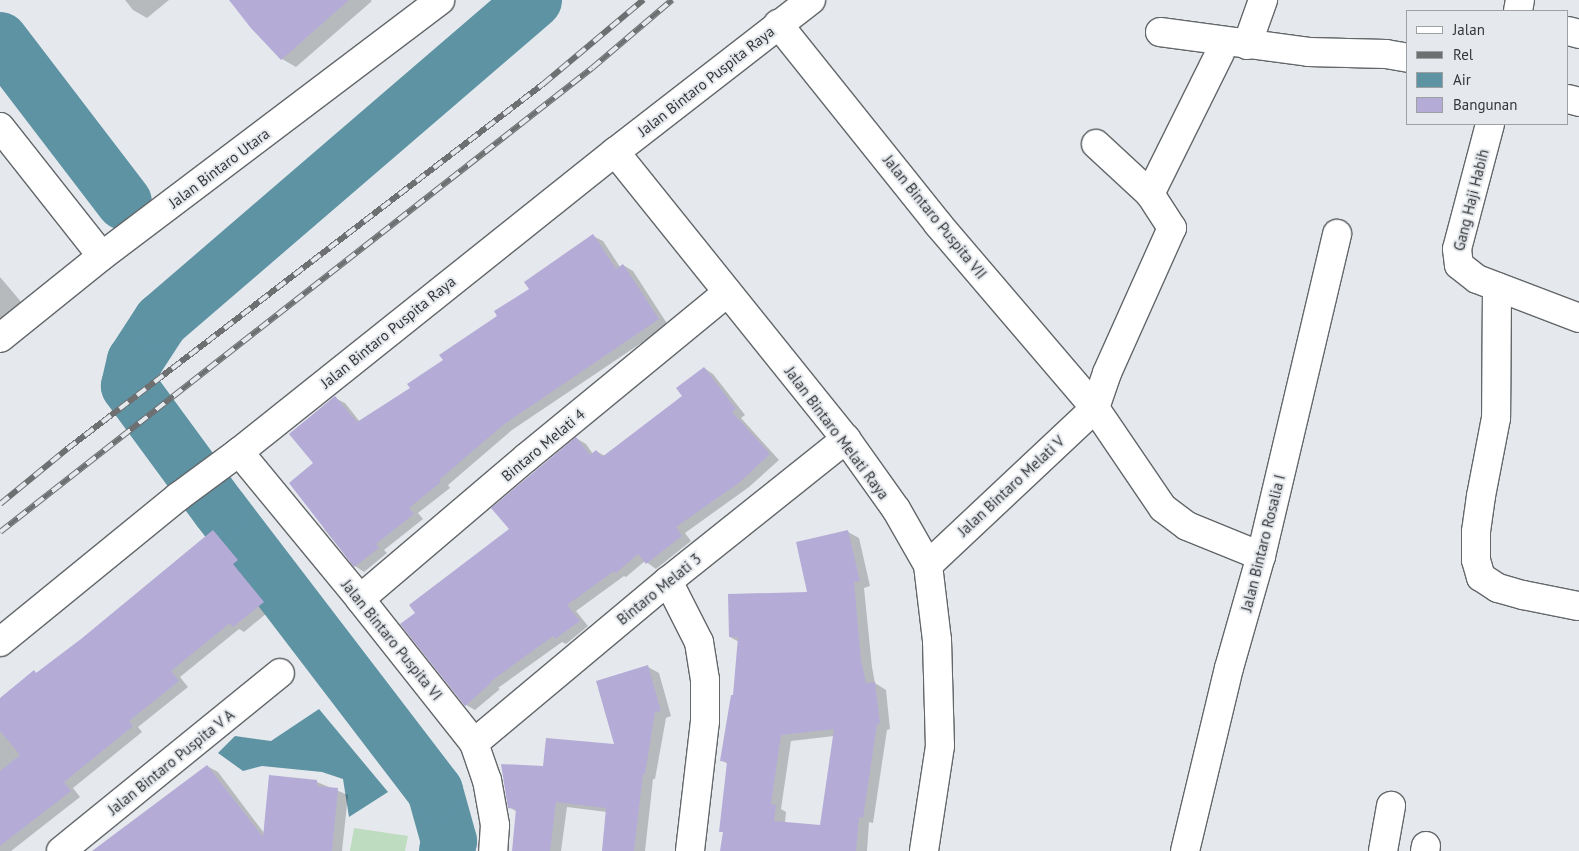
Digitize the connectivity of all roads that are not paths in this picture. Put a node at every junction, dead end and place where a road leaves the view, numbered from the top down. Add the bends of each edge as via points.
1 (811, 0) edge
2 (1263, 0) edge
3 (431, 4) edge
4 (778, 24) junction
5 (1160, 32) dead end
6 (1247, 45) junction
7 (1220, 53) dead end
8 (1406, 58) edge
9 (1490, 125) edge
10 (0, 127) edge
11 (1096, 144) dead end
12 (615, 152) junction
13 (1150, 194) junction
14 (1337, 234) dead end
15 (102, 256) junction
16 (1497, 287) junction
17 (727, 293) junction
18 (1579, 318) edge
19 (0, 338) edge
20 (1095, 408) junction
21 (846, 439) junction
22 (229, 459) junction
23 (1261, 556) junction
24 (928, 565) junction
25 (668, 580) junction
26 (360, 599) junction
27 (1578, 606) edge
28 (0, 642) edge
29 (280, 673) dead end
30 (474, 742) junction
31 (1391, 806) dead end
32 (61, 851) edge
33 (493, 851) edge
34 (690, 851) edge
35 (924, 851) edge
36 (1185, 851) edge
37 (1382, 851) edge

1 - 4 street, Jalan Bintaro Puspita Raya
2 - 6 street
3 - 15 street, Jalan Bintaro Utara
4 - 12 street, Jalan Bintaro Puspita Raya
4 - 20 street, Jalan Bintaro Puspita VII via 938,224
5 - 6 street
6 - 8 street
7 - 13 street
9 - 16 street, Gang Haji Habih via 1457,249 1457,260 1477,280
10 - 15 street
11 - 13 street
12 - 17 street, Jalan Bintaro Melati Raya
12 - 22 street, Jalan Bintaro Puspita Raya
13 - 20 street via 1172,228 1107,373
14 - 23 street, Jalan Bintaro Rosalia I
15 - 19 street, Jalan Bintaro Utara
16 - 18 street, Gang Haji Habih
16 - 27 street via 1496,418 1476,532 1476,560 1481,576 1498,588
17 - 21 street, Jalan Bintaro Melati Raya
17 - 26 street, Bintaro Melati 4
20 - 23 street, Jalan Bintaro Puspita VII via 1163,508 1187,526
20 - 24 street, Jalan Bintaro Melati V
21 - 24 street, Jalan Bintaro Melati Raya via 896,509
21 - 25 street, Bintaro Melati 3
22 - 26 street, Jalan Bintaro Puspita VI
22 - 28 street, Jalan Bintaro Puspita Raya
23 - 36 street, Jalan Bintaro Rosalia I
24 - 35 street, Jalan Bintaro Melati Raya via 937,640 940,746
25 - 30 street, Bintaro Melati 3
25 - 34 street via 699,642 705,680 705,721
26 - 30 street, Jalan Bintaro Puspita VI
29 - 32 street, Jalan Bintaro Puspita V A
30 - 33 street, Jalan Bintaro Puspita VI via 487,780 495,825
31 - 37 street

